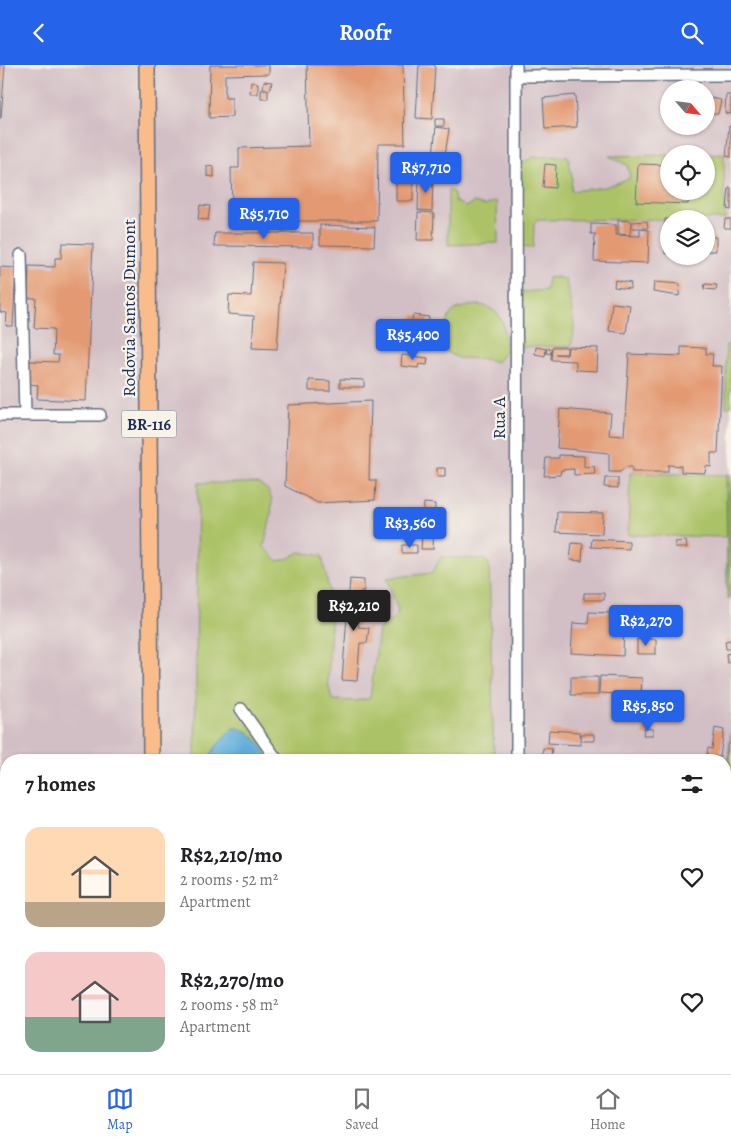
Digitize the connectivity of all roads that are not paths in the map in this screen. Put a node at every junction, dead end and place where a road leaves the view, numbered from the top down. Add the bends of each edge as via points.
1 (147, 65) edge
2 (516, 71) edge
3 (731, 75) edge
4 (21, 255) dead end
5 (24, 414) junction
6 (0, 415) edge
7 (100, 415) dead end
8 (241, 709) dead end
9 (151, 754) edge
10 (272, 754) edge
11 (517, 754) edge

1 - 9 highway, Rodovia Santos Dumont / BR-116
2 - 3 street, Rua A
2 - 11 street, Rua A
4 - 5 street
5 - 6 street, BR-116
5 - 7 street, BR-116
8 - 10 street

